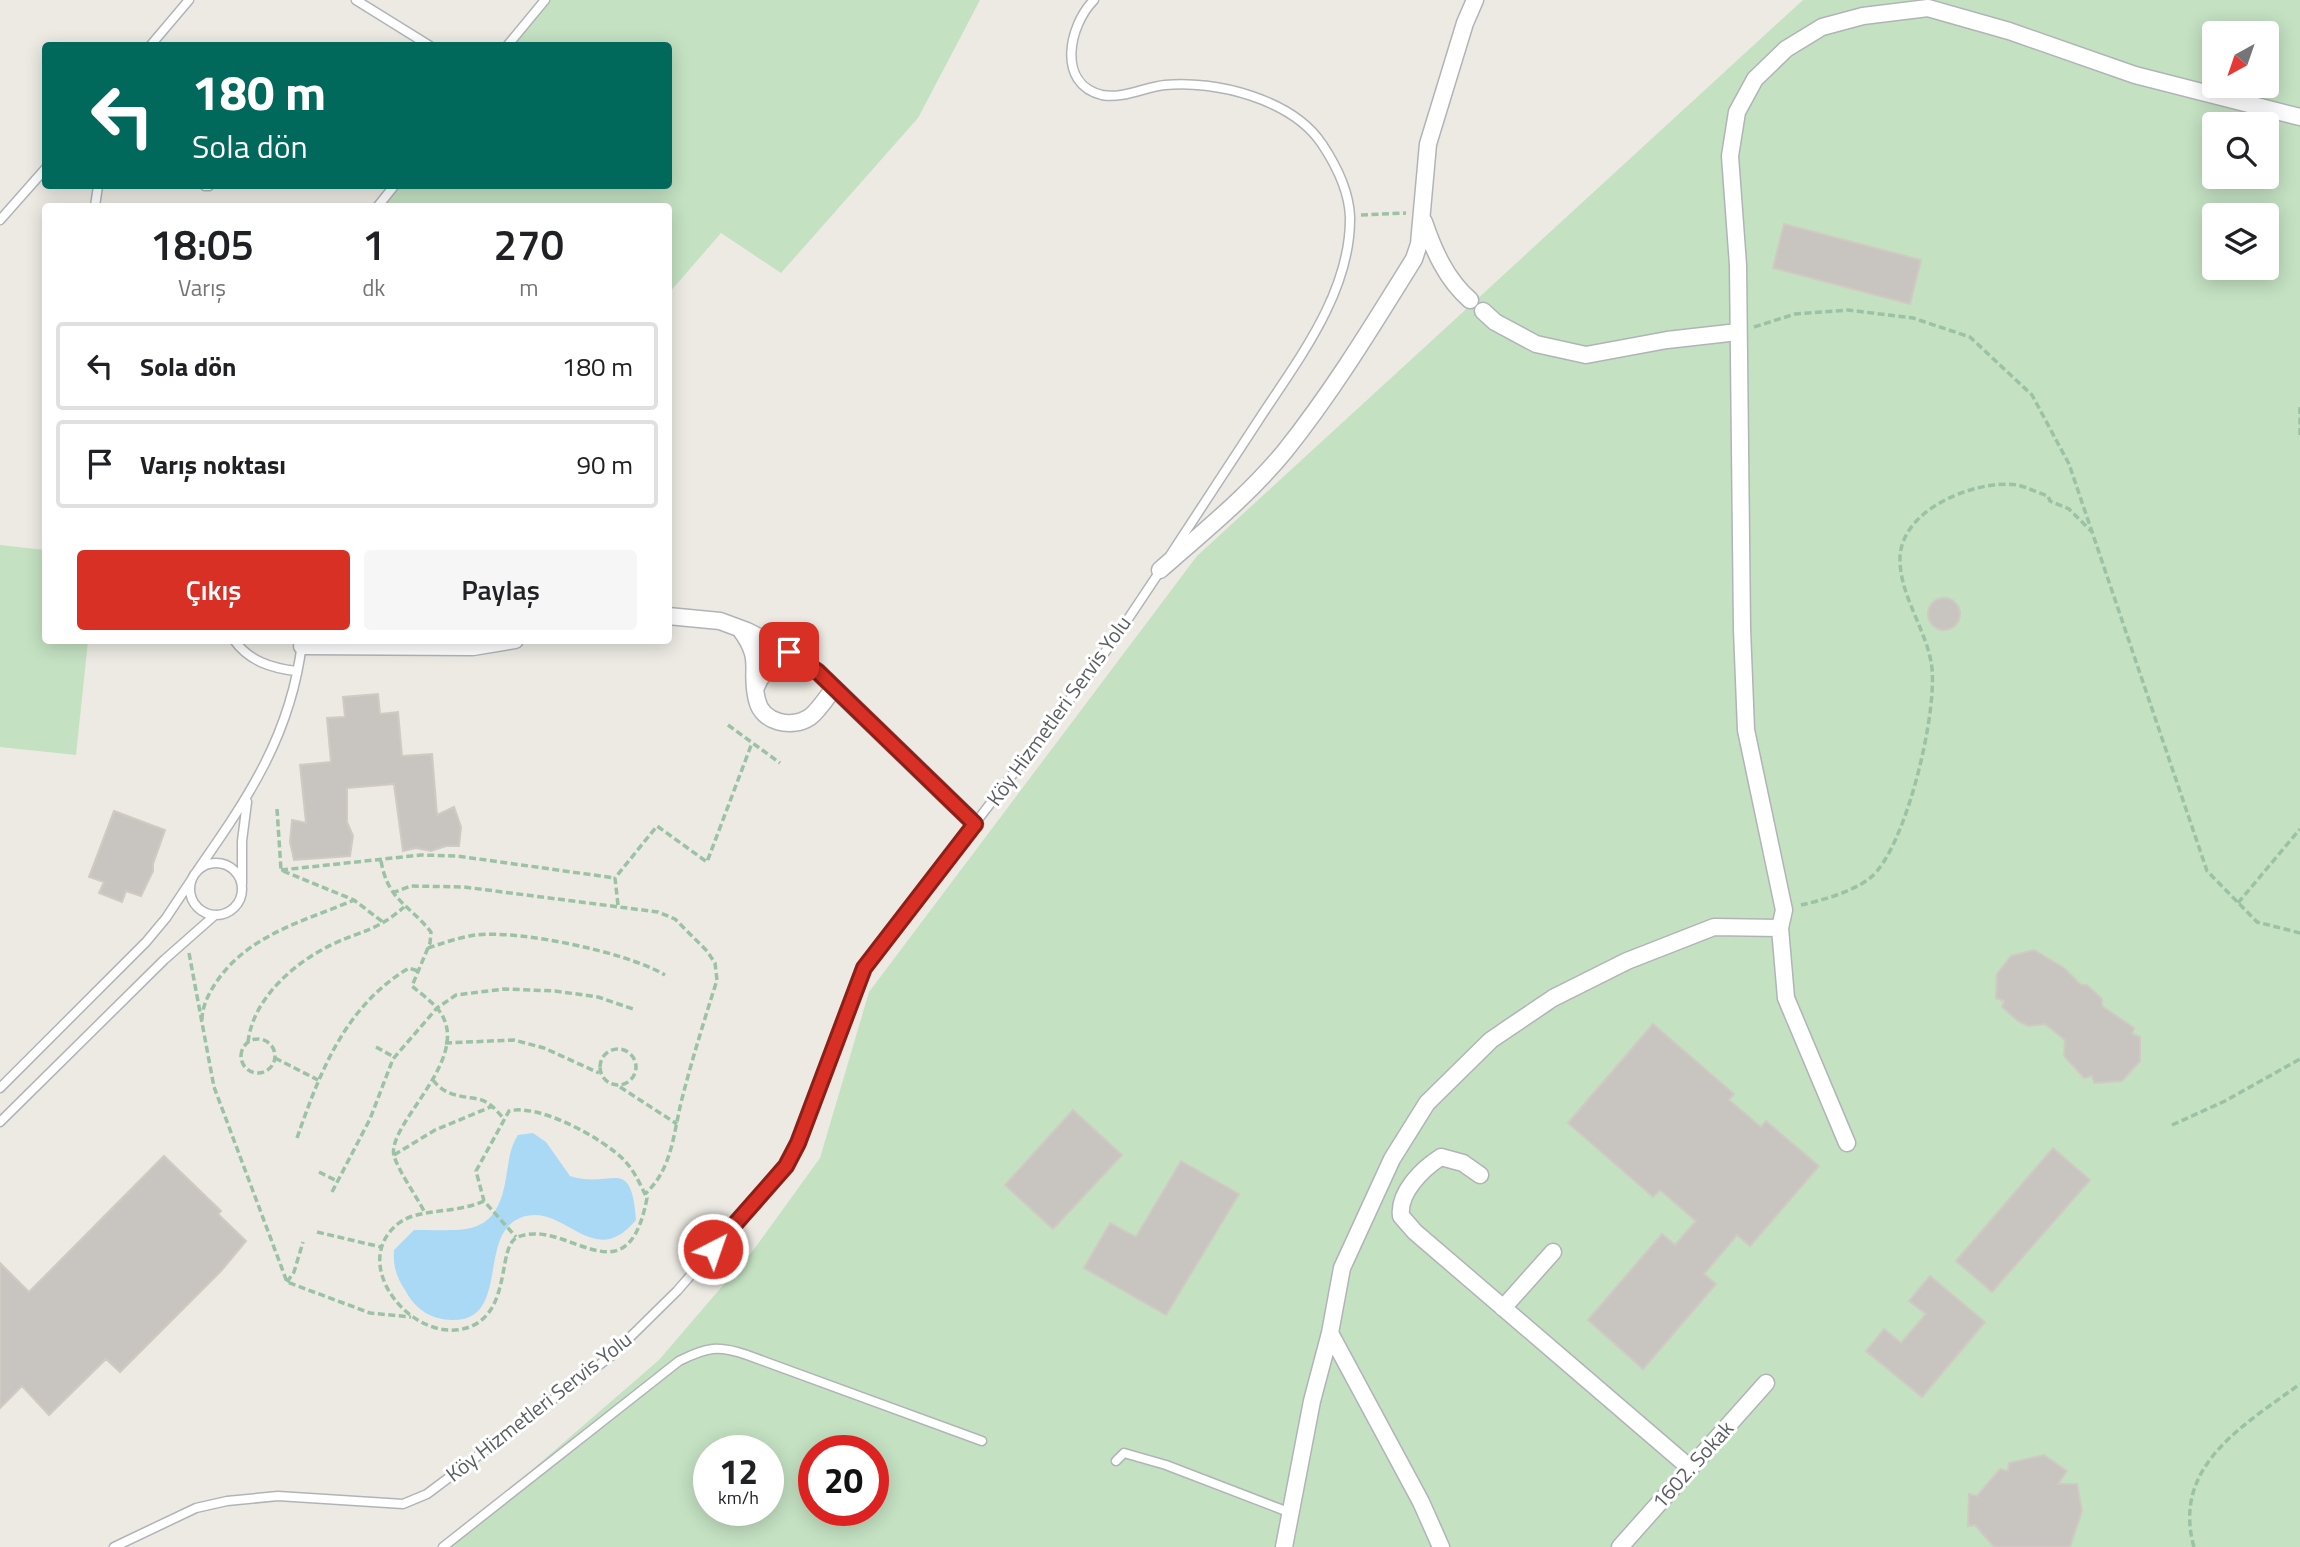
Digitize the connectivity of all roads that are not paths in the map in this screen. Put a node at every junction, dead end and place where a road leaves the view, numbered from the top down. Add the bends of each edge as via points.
1 (189, 0) edge
2 (356, 0) edge
3 (545, 0) edge
4 (1094, 0) edge
5 (1475, 0) edge
6 (153, 42) edge
7 (424, 42) edge
8 (510, 42) edge
9 (2300, 117) edge
10 (42, 173) edge
11 (392, 189) edge
12 (380, 203) edge
13 (1422, 216) junction
14 (0, 220) edge
15 (1470, 300) dead end
16 (1483, 311) dead end
17 (1738, 332) junction
18 (1160, 570) junction
19 (672, 616) edge
20 (740, 628) junction
21 (237, 644) edge
22 (302, 644) edge
23 (345, 644) edge
24 (491, 644) edge
25 (799, 659) junction
26 (296, 671) junction
27 (834, 688) junction
28 (755, 689) junction
29 (248, 799) junction
30 (975, 824) junction
31 (194, 875) junction
32 (242, 888) junction
33 (215, 915) junction
34 (1780, 928) junction
35 (0, 1088) edge
36 (0, 1122) edge
37 (1847, 1143) dead end
38 (1480, 1175) dead end
39 (1553, 1252) dead end
40 (1503, 1308) junction
41 (1330, 1333) junction
42 (1766, 1383) dead end
43 (982, 1440) dead end
44 (1116, 1461) dead end
45 (1689, 1468) junction
46 (1291, 1513) junction
47 (114, 1547) edge
48 (443, 1547) edge
49 (1284, 1547) edge
50 (1441, 1547) edge
51 (1620, 1547) edge

1 - 6 lane
2 - 7 lane
3 - 8 lane
4 - 18 lane, Köy Hizmetleri Servis Yolu via 1069,50 1084,85 1103,95 1191,84 1227,88 1262,100 1298,121 1320,141 1339,173 1350,216 1342,271 1316,332
5 - 13 street via 1428,144
9 - 17 street via 2135,75 1928,8 1863,16 1822,27 1786,49 1755,79 1737,111 1730,156
10 - 14 lane
11 - 12 lane
13 - 15 street via 1435,253
13 - 18 street via 1413,259 1348,367 1284,452 1231,509
16 - 17 street via 1536,344 1586,355
17 - 34 street via 1746,730 1784,910
18 - 30 lane, Köy Hizmetleri Servis Yolu via 1114,640
19 - 20 street via 720,621
20 - 25 street
20 - 28 street via 757,660
21 - 26 lane via 269,668
22 - 26 lane
23 - 24 street
25 - 27 street
25 - 28 street via 780,659 767,669
26 - 29 lane via 270,759
27 - 28 street via 809,717 788,724 768,718 757,704
27 - 30 street
29 - 31 lane
29 - 32 lane
30 - 47 lane, Köy Hizmetleri Servis Yolu via 864,968 786,1166 677,1291 611,1356 427,1494 403,1504 278,1496 226,1501 196,1508
31 - 32 lane via 204,866 221,864 235,872
31 - 33 lane via 190,887 194,903 199,910
31 - 35 lane via 146,942
32 - 33 lane via 231,910
33 - 36 lane
34 - 37 street via 1786,998
34 - 41 street via 1714,927 1627,961 1553,998 1491,1040 1427,1103 1392,1159 1342,1268
38 - 40 street via 1463,1163 1441,1157 1403,1197 1401,1216
39 - 40 street
40 - 45 street
41 - 46 street
41 - 50 street via 1422,1502
42 - 45 street, 1602. Sokak
43 - 48 lane via 724,1347 702,1350 680,1361
44 - 46 lane via 1124,1452
45 - 51 street, 1602. Sokak
46 - 49 street

